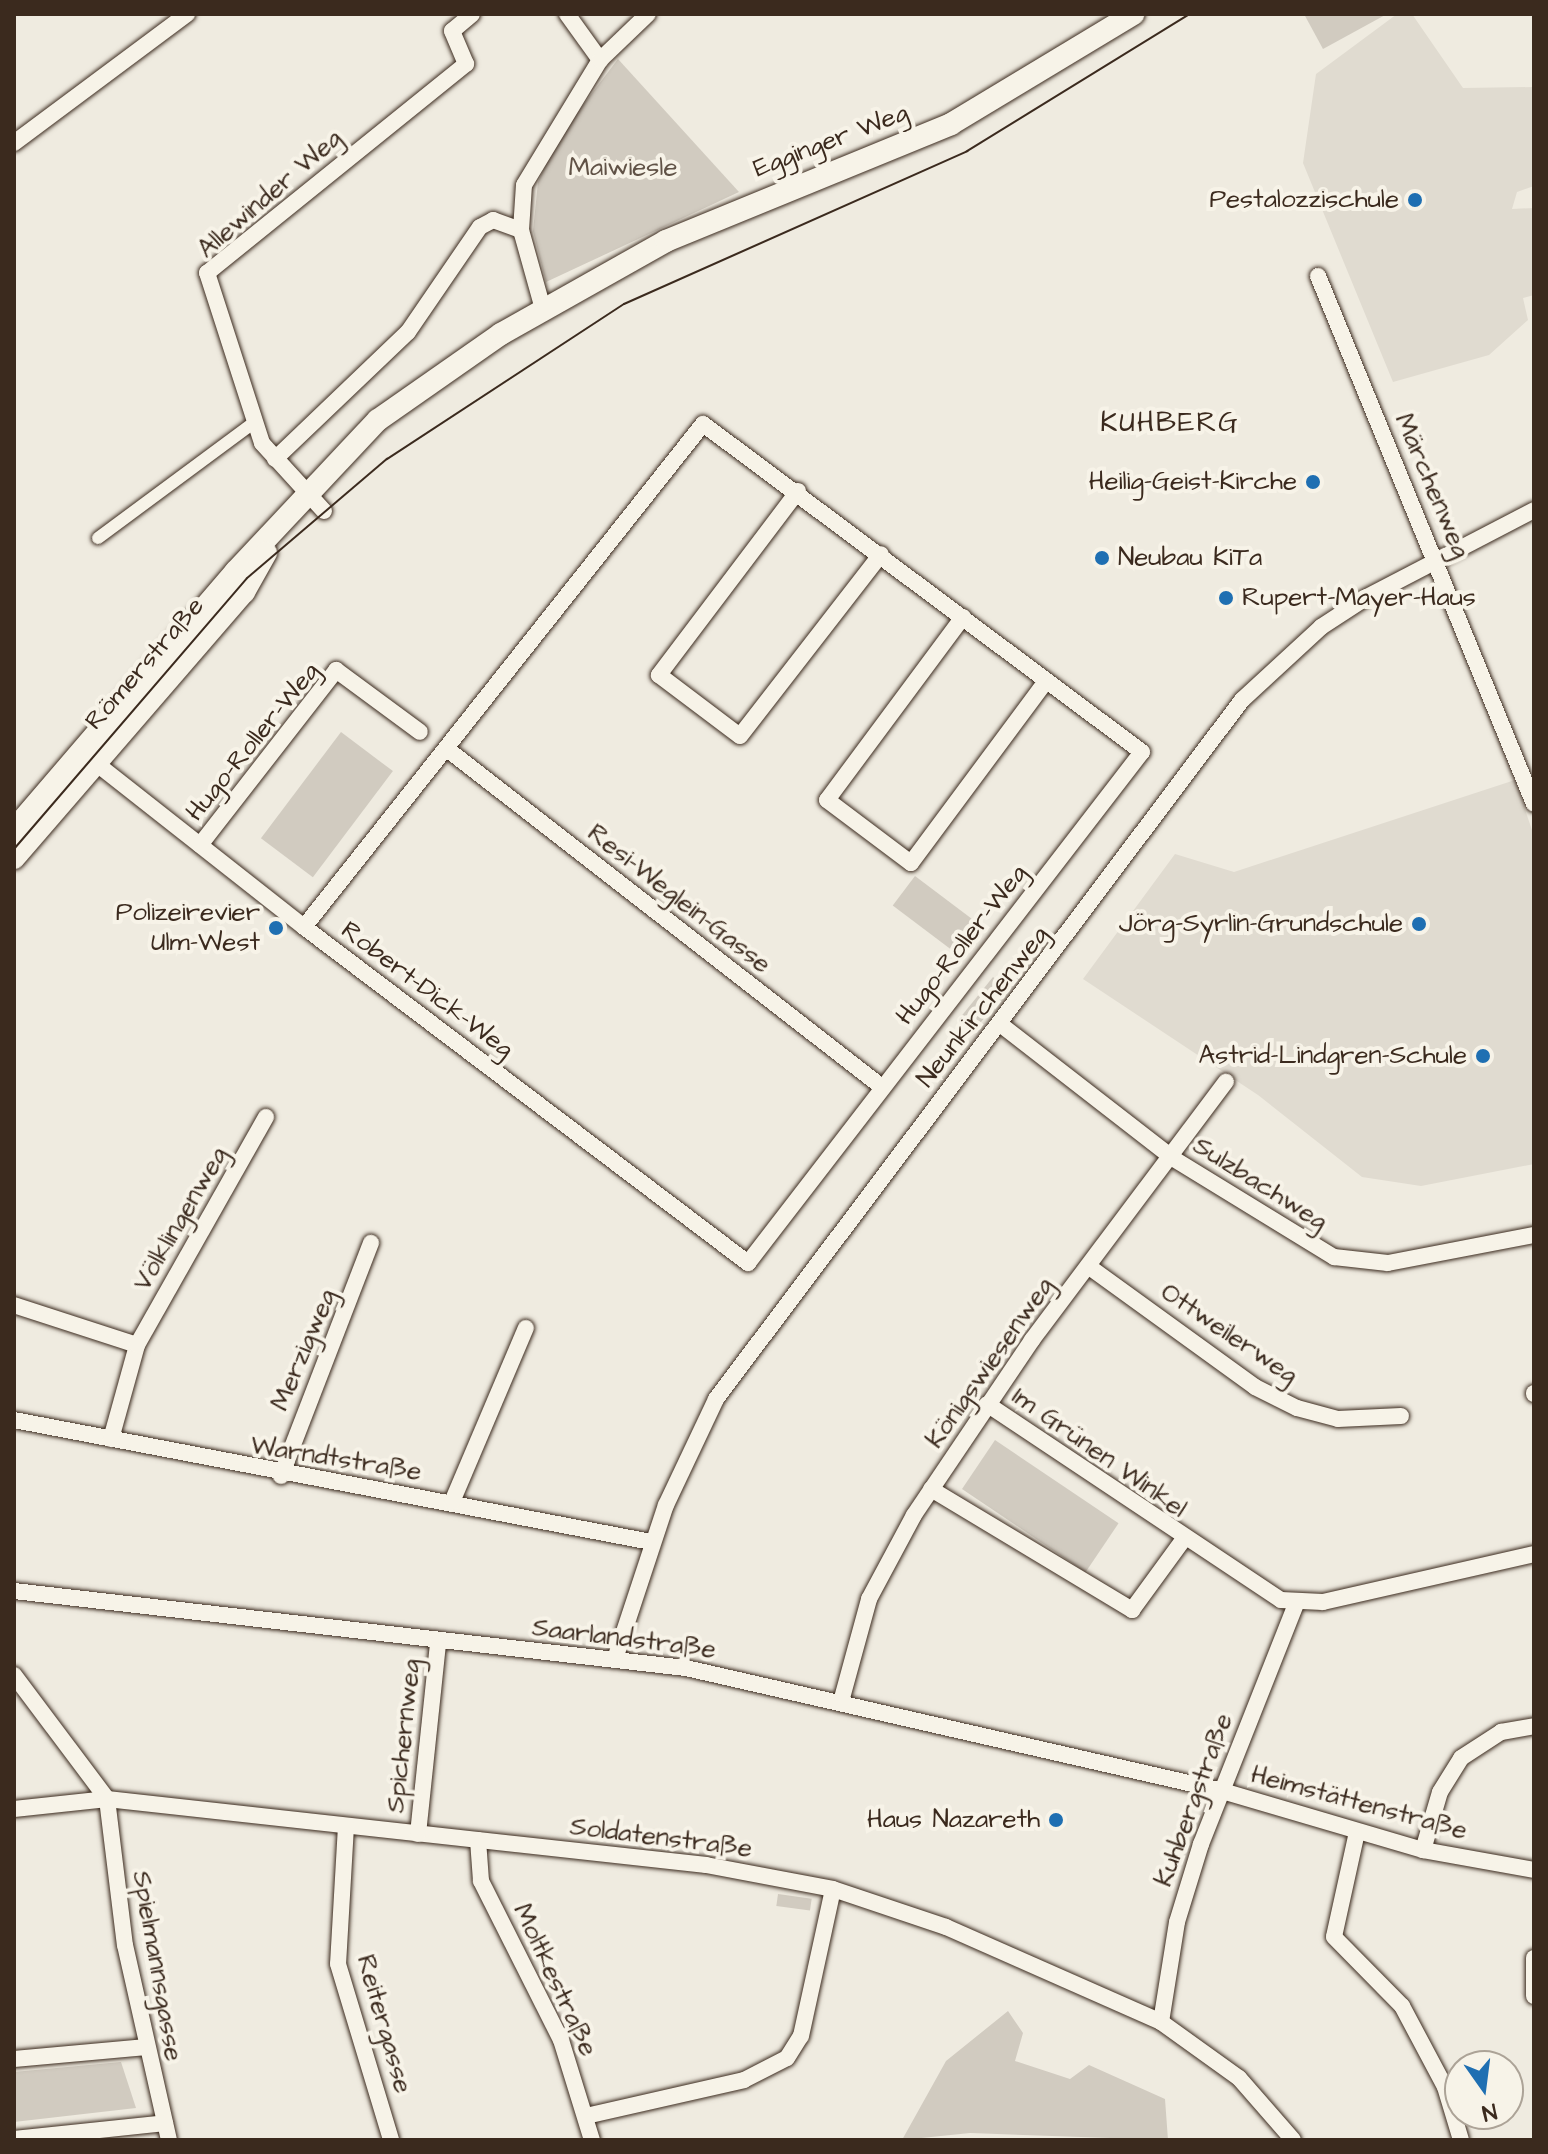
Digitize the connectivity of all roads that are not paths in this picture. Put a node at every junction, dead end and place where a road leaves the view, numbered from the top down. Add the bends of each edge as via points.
1 (187, 14) edge
2 (472, 14) edge
3 (567, 14) edge
4 (648, 14) edge
5 (1133, 14) edge
6 (600, 60) junction
7 (14, 143) edge
8 (521, 230) junction
9 (1318, 276) dead end
10 (543, 309) junction
11 (255, 422) junction
12 (275, 459) junction
13 (798, 491) junction
14 (306, 497) junction
15 (1534, 510) edge
16 (324, 511) dead end
17 (98, 538) dead end
18 (881, 554) junction
19 (1436, 557) junction
20 (963, 617) junction
21 (1046, 681) junction
22 (420, 732) dead end
23 (447, 749) junction
24 (88, 758) junction
25 (1534, 804) edge
26 (14, 830) edge
27 (200, 845) junction
28 (14, 858) edge
29 (304, 927) junction
30 (1000, 1024) junction
31 (1226, 1082) dead end
32 (882, 1087) junction
33 (266, 1117) dead end
34 (1174, 1159) junction
35 (1534, 1235) edge
36 (371, 1243) dead end
37 (748, 1263) joint
38 (1088, 1266) junction
39 (14, 1305) edge
40 (526, 1328) dead end
41 (137, 1345) junction
42 (987, 1404) junction
43 (1401, 1416) dead end
44 (14, 1420) edge
45 (111, 1439) junction
46 (281, 1476) junction
47 (931, 1489) junction
48 (452, 1502) junction
49 (1183, 1540) junction
50 (651, 1542) junction
51 (1534, 1554) edge
52 (14, 1591) edge
53 (1297, 1602) junction
54 (438, 1644) junction
55 (615, 1659) junction
56 (14, 1675) edge
57 (842, 1698) junction
58 (1534, 1726) edge
59 (1219, 1790) junction
60 (107, 1799) junction
61 (14, 1809) edge
62 (346, 1826) junction
63 (1357, 1832) junction
64 (418, 1834) junction
65 (478, 1840) junction
66 (1423, 1850) junction
67 (1534, 1870) edge
68 (833, 1889) junction
69 (1534, 1958) edge
70 (1534, 1996) edge
71 (1161, 2022) junction
72 (146, 2047) junction
73 (14, 2059) edge
74 (586, 2116) junction
75 (165, 2123) junction
76 (14, 2139) edge
77 (169, 2140) edge
78 (391, 2140) edge
79 (592, 2140) edge
80 (1293, 2140) edge
81 (1461, 2140) edge

1 - 7 street
2 - 11 street, Allewinder Weg via 452,31 466,64 207,273
3 - 6 street
4 - 6 street
5 - 10 street, Egginger Weg via 951,124 753,201
6 - 8 street via 524,185
8 - 10 street
8 - 12 street via 493,220 480,227 422,312 373,371
9 - 19 street, Märchenweg
10 - 14 street, Römerstraße via 378,420
11 - 12 street, Allewinder Weg
11 - 17 street
12 - 14 street, Allewinder Weg
13 - 18 street, Hugo-Roller-Weg
13 - 18 street via 659,675 740,736
13 - 23 street, Hugo-Roller-Weg via 703,424
14 - 16 street
14 - 24 street, Römerstraße
14 - 24 street, Römerstraße via 244,592
15 - 19 street, Neunkirchenweg
18 - 20 street, Hugo-Roller-Weg
19 - 25 street, Märchenweg
19 - 30 street, Neunkirchenweg via 1321,627 1242,700
20 - 21 street, Hugo-Roller-Weg
20 - 21 street via 827,800 911,863
21 - 32 street, Hugo-Roller-Weg via 1142,752
22 - 27 street, Hugo-Roller-Weg via 336,670
23 - 29 street, Hugo-Roller-Weg
23 - 32 street, Resi-Weglein-Gasse
24 - 26 street, Römerstraße
24 - 27 street, Robert-Dick-Weg
24 - 28 street, Römerstraße
27 - 29 street, Robert-Dick-Weg
29 - 37 street, Robert-Dick-Weg
30 - 34 street, Sulzbachweg
30 - 50 street, Neunkirchenweg via 736,1367
31 - 34 street, Königswiesenweg
32 - 37 street, Hugo-Roller-Weg
33 - 41 street, Völklingenweg
34 - 35 street, Sulzbachweg via 1299,1241 1358,1263
34 - 38 street, Königswiesenweg
36 - 46 street, Merzigweg
38 - 42 street, Königswiesenweg
38 - 43 street, Ottweilerweg via 1255,1387 1297,1408 1338,1419
39 - 41 street
40 - 48 street
41 - 45 street, Völklingenweg
42 - 47 street, Königswiesenweg
42 - 49 street, Im Grünen Winkel
44 - 45 street, Warndtstraße
45 - 46 street, Warndtstraße
46 - 48 street, Warndtstraße
47 - 49 street, Im Grünen Winkel via 1132,1610
47 - 57 street, Königswiesenweg via 869,1599
48 - 50 street, Warndtstraße
49 - 53 street, Im Grünen Winkel via 1263,1592
50 - 55 street, Neunkirchenweg
51 - 53 street, Im Grünen Winkel
52 - 54 street, Saarlandstraße
53 - 59 street, Kuhbergstraße
54 - 55 street, Saarlandstraße
54 - 64 street, Spichernweg
55 - 57 street, Saarlandstraße
56 - 60 street
57 - 59 street, Saarlandstraße
58 - 66 street via 1501,1732 1461,1758 1440,1792
59 - 63 street, Heimstättenstraße
59 - 71 street, Kuhbergstraße via 1177,1922
60 - 61 street, Soldatenstraße
60 - 62 street, Soldatenstraße
60 - 72 street, Spielmannsgasse
62 - 64 street, Soldatenstraße
62 - 78 street, Reitergasse via 338,1964
63 - 66 street, Heimstättenstraße
63 - 81 street via 1334,1937 1402,2006 1445,2087
64 - 65 street, Soldatenstraße
65 - 68 street, Soldatenstraße via 706,1865
65 - 74 street, Moltkestraße via 481,1881 561,2040
66 - 67 street, Heimstättenstraße
68 - 71 street, Soldatenstraße via 964,1934
68 - 74 street via 801,2036 787,2058 744,2080
69 - 70 street
71 - 80 street, Soldatenstraße via 1239,2078
72 - 73 street
72 - 75 street, Spielmannsgasse
74 - 79 street, Moltkestraße
75 - 76 street
75 - 77 street, Spielmannsgasse

